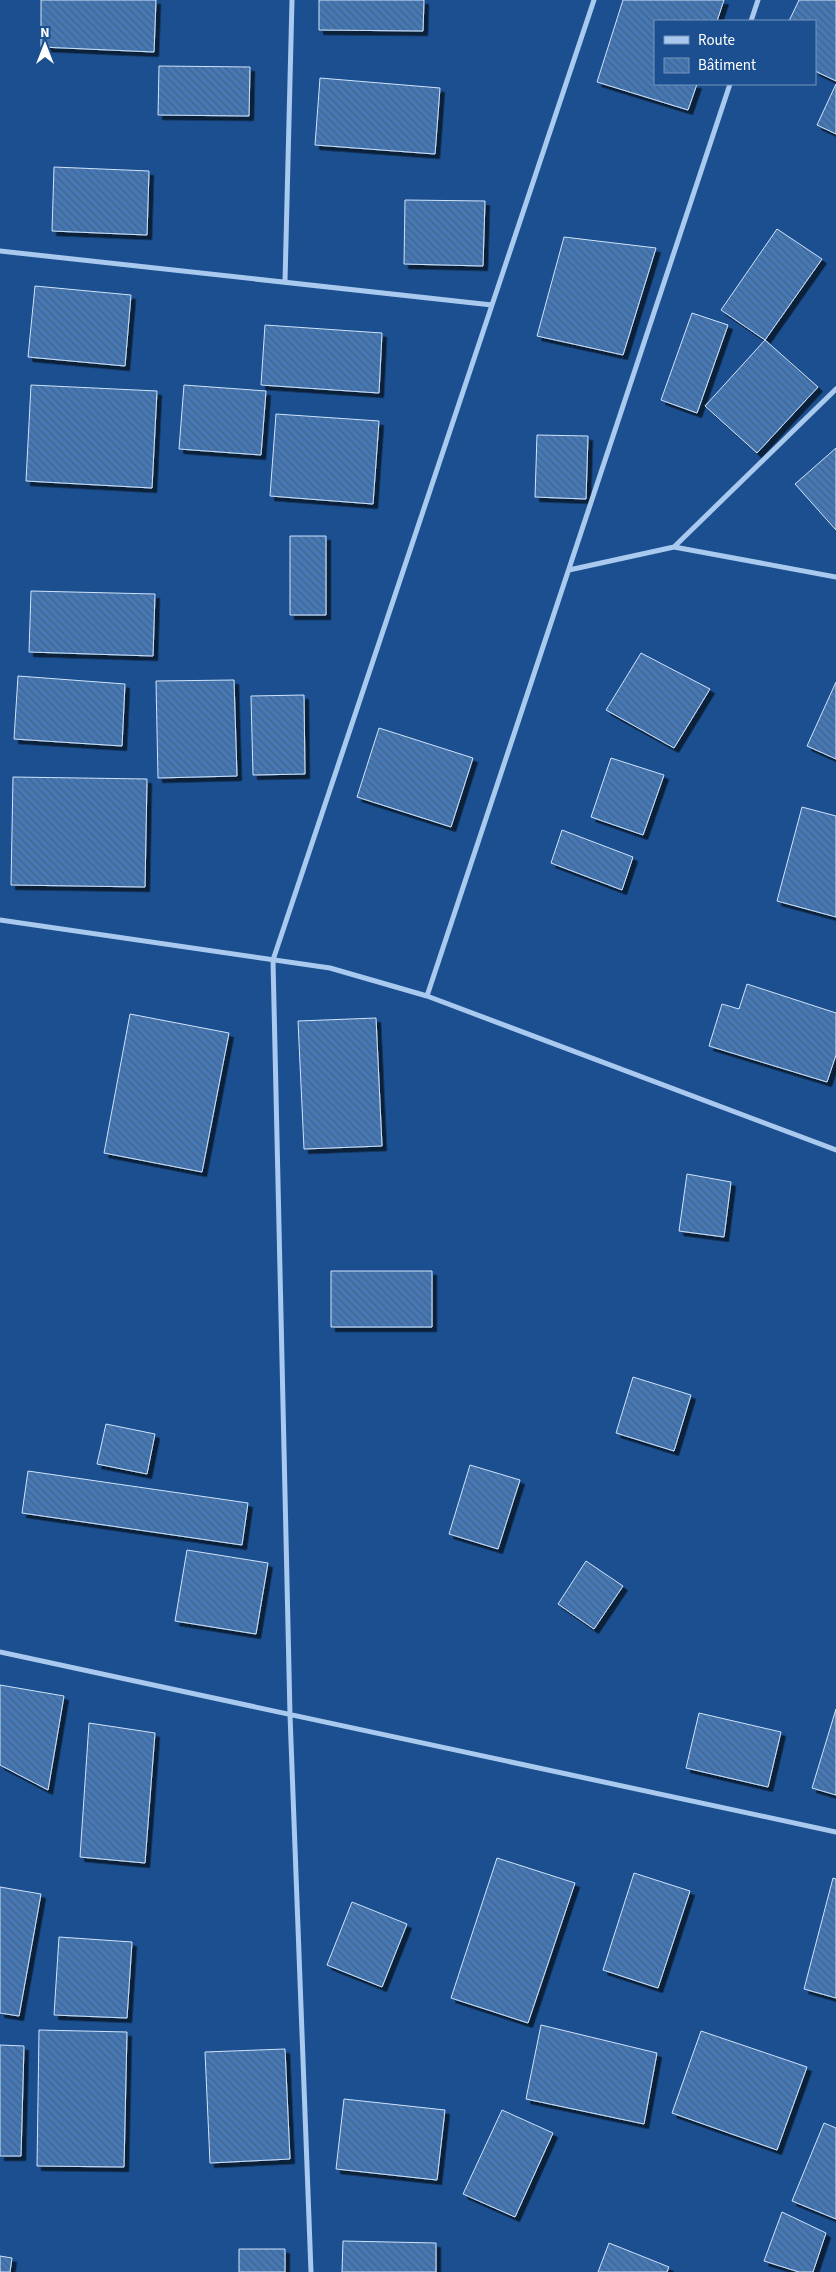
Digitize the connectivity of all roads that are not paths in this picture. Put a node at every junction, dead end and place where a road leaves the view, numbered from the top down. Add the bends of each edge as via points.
1 (292, 0) edge
2 (594, 0) edge
3 (758, 0) edge
4 (751, 20) edge
5 (730, 85) edge
6 (0, 252) edge
7 (285, 282) junction
8 (492, 306) junction
9 (836, 389) edge
10 (674, 547) junction
11 (569, 570) junction
12 (836, 577) edge
13 (0, 920) edge
14 (273, 960) junction
15 (427, 996) junction
16 (836, 1150) edge
17 (0, 1652) edge
18 (290, 1715) junction
19 (836, 1832) edge
20 (312, 2272) edge

1 - 7 street
2 - 8 street
3 - 4 street
5 - 11 street
6 - 7 street
7 - 8 street
8 - 14 street
9 - 10 street
10 - 11 street
10 - 12 street
11 - 15 street
13 - 14 street
14 - 15 street via 330,968
14 - 18 street
15 - 16 street
17 - 18 street
18 - 19 street
18 - 20 street

